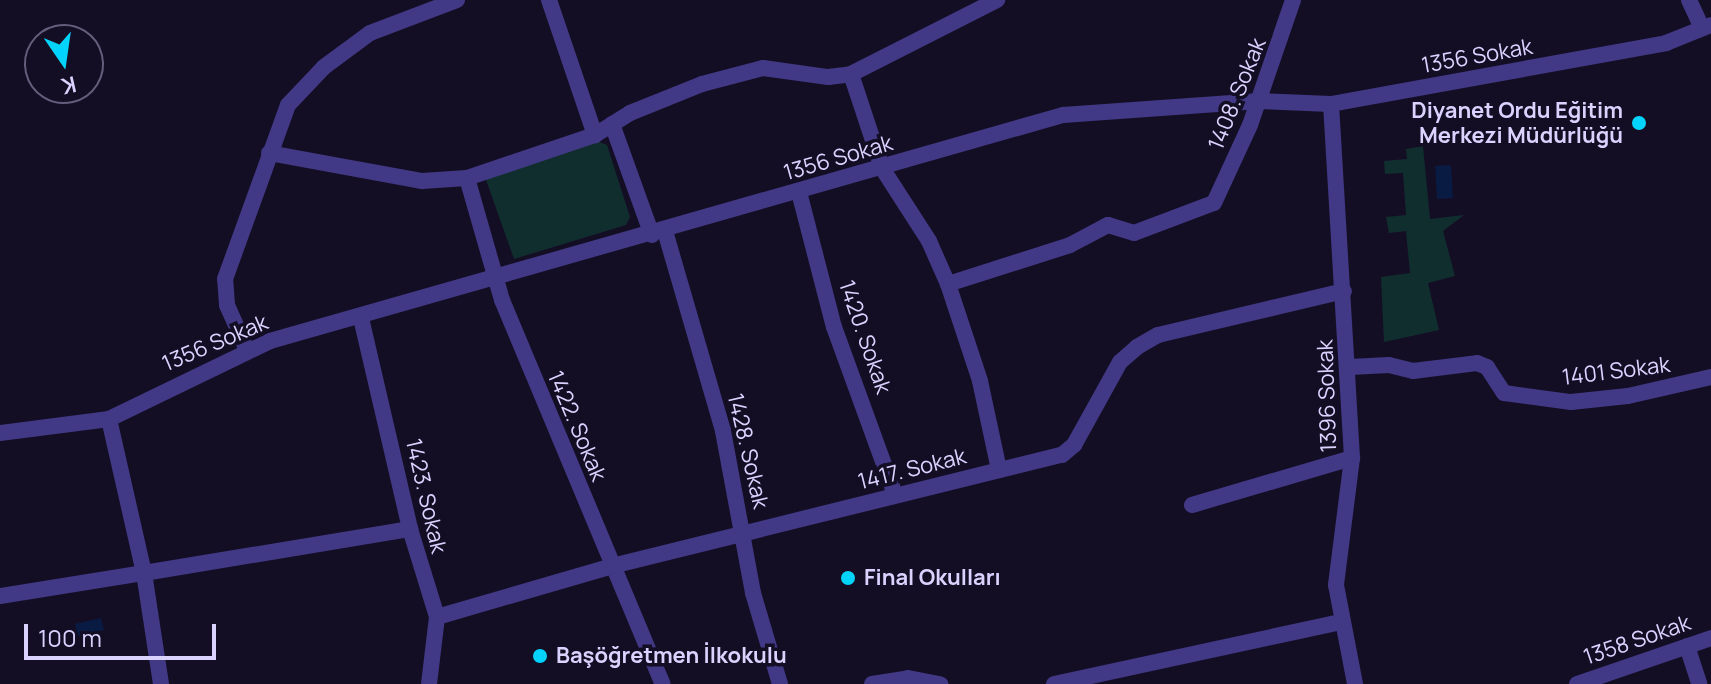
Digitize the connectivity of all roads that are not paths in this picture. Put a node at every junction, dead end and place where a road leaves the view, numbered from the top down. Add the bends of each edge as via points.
1 (457, 0) edge
2 (549, 0) edge
3 (997, 0) edge
4 (1293, 0) edge
5 (1689, 0) edge
6 (1706, 25) edge
7 (851, 74) junction
8 (1260, 101) junction
9 (1331, 104) junction
10 (612, 124) junction
11 (595, 135) junction
12 (269, 153) junction
13 (882, 168) junction
14 (467, 178) junction
15 (799, 192) junction
16 (658, 233) junction
17 (498, 280) junction
18 (948, 284) junction
19 (1344, 291) junction
20 (361, 318) junction
21 (247, 350) junction
22 (1350, 367) junction
23 (1711, 377) edge
24 (109, 419) junction
25 (0, 433) edge
26 (1352, 458) junction
27 (999, 470) junction
28 (895, 495) junction
29 (1192, 505) dead end
30 (410, 529) junction
31 (745, 535) junction
32 (612, 566) junction
33 (144, 573) junction
34 (0, 596) edge
35 (437, 617) junction
36 (1341, 622) junction
37 (1711, 638) edge
38 (1687, 646) junction
39 (161, 684) edge
40 (429, 684) edge
41 (663, 684) edge
42 (780, 684) edge
43 (872, 684) edge
44 (940, 684) edge
45 (1054, 684) edge
46 (1355, 684) edge
47 (1577, 684) edge
48 (1699, 684) edge

1 - 12 street via 370,33 324,67 288,105
2 - 11 street
3 - 7 street
4 - 8 street, 1408. Sokak
5 - 6 street
6 - 9 street, 1356 Sokak via 1666,43
7 - 10 street via 828,77 763,68 702,84
7 - 13 street
8 - 9 street, 1356 Sokak
8 - 13 street, 1356 Sokak via 1063,115
8 - 18 street, 1408. Sokak via 1214,203 1134,233 1108,225 1070,245
9 - 19 street, 1396 Sokak
10 - 11 street
10 - 16 street, 1428. Sokak
11 - 14 street
12 - 14 street via 422,181
12 - 21 street via 225,279 227,305
13 - 15 street, 1356 Sokak
13 - 18 street via 929,241
14 - 17 street, 1422. Sokak
15 - 16 street, 1356 Sokak
15 - 28 street, 1420. Sokak via 834,327
16 - 17 street, 1356 Sokak
16 - 31 street, 1428. Sokak via 723,431
17 - 20 street, 1356 Sokak
17 - 32 street, 1422. Sokak
18 - 27 street via 980,381
19 - 22 street, 1396 Sokak
19 - 27 street, 1417. Sokak via 1158,335 1120,362 1074,445 1062,455
20 - 21 street, 1356 Sokak
20 - 30 street, 1423. Sokak
21 - 24 street, 1356 Sokak
22 - 23 street, 1401 Sokak via 1389,365 1413,371 1477,363 1487,367 1504,393 1571,402 1628,396
22 - 26 street, 1396 Sokak
24 - 25 street, 1356 Sokak
24 - 33 street
26 - 29 street
26 - 36 street, 1396 Sokak via 1336,585
27 - 28 street, 1417. Sokak
28 - 31 street, 1417. Sokak
30 - 33 street
30 - 35 street, 1423. Sokak
31 - 32 street, 1417. Sokak
31 - 42 street, 1428. Sokak via 753,593
32 - 35 street, 1417. Sokak
32 - 41 street, 1422. Sokak
33 - 34 street
33 - 39 street
35 - 40 street, 1423. Sokak
36 - 45 street
36 - 46 street, 1396 Sokak
37 - 38 street, 1358 Sokak
38 - 47 street, 1358 Sokak
38 - 48 street
43 - 44 street via 908,678

